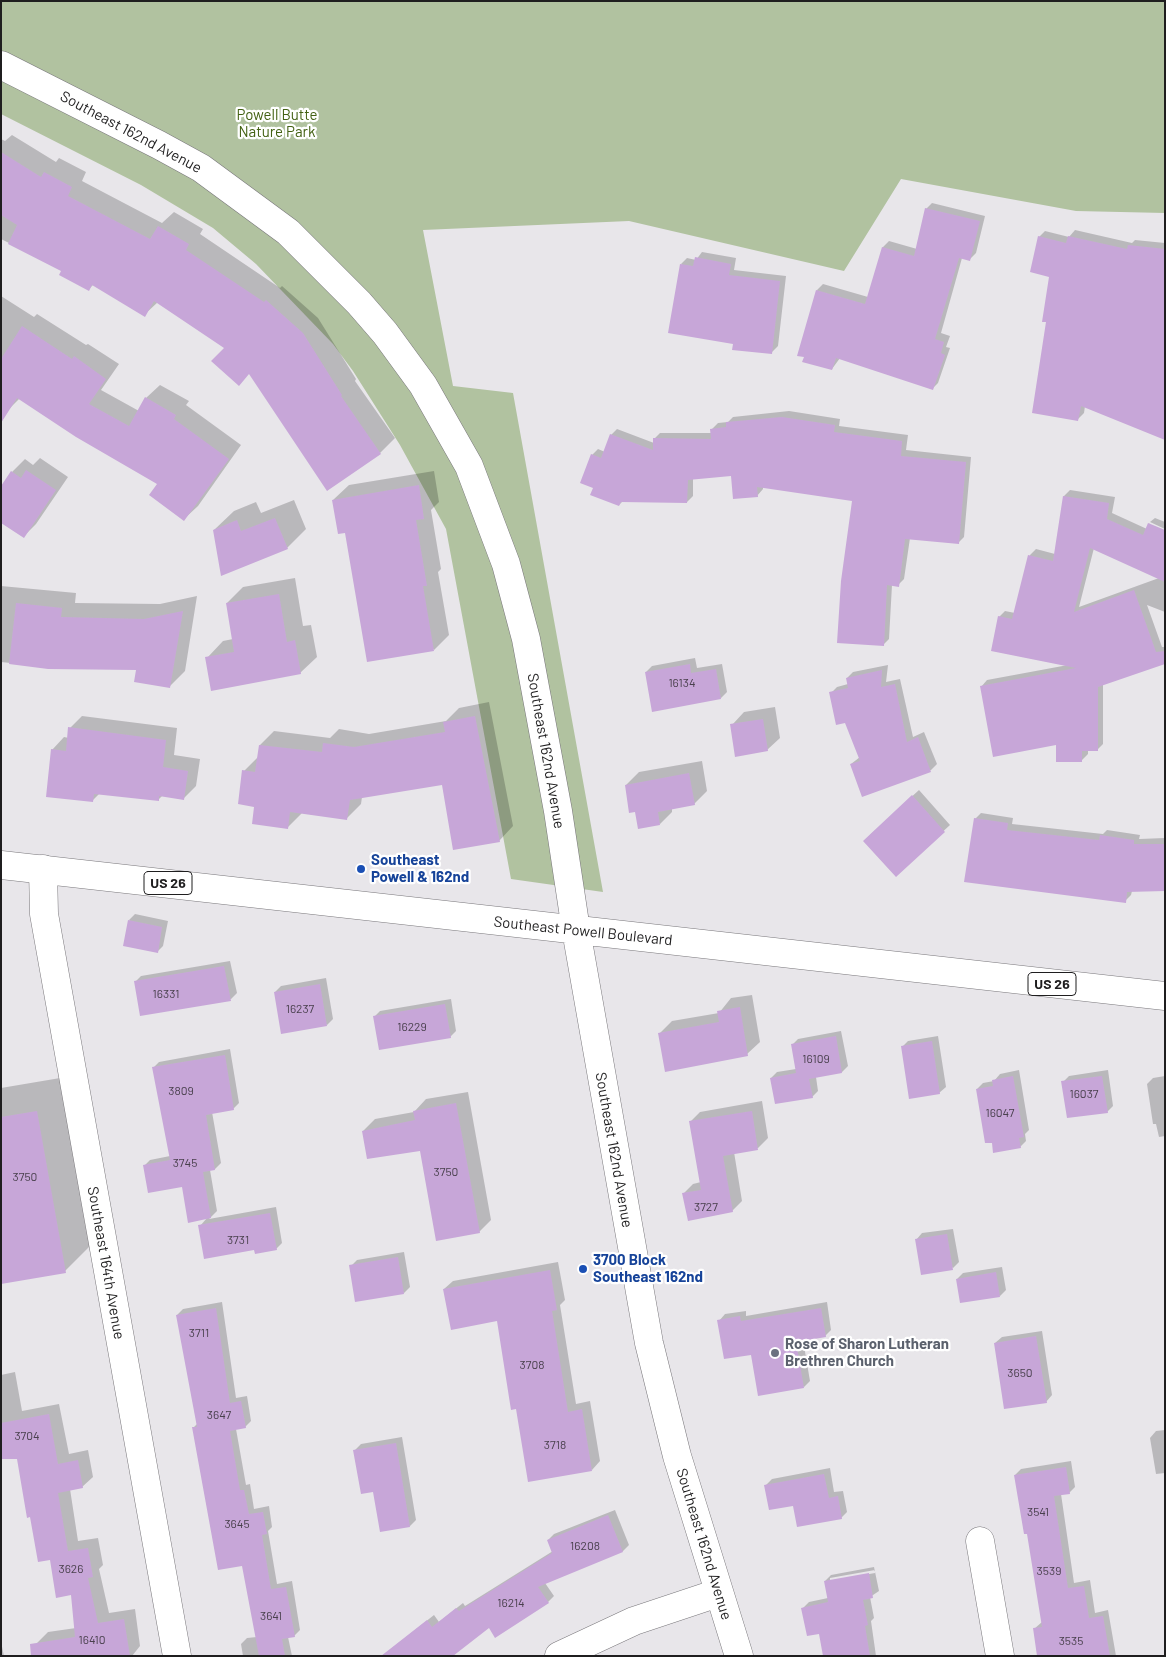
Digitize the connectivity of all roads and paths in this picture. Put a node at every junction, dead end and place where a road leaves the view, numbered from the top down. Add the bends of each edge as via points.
1 (1, 64) edge
2 (1, 864) edge
3 (43, 869) junction
4 (576, 930) junction
5 (1165, 996) edge
6 (980, 1541) dead end
7 (718, 1593) junction
8 (178, 1656) edge
9 (559, 1656) edge
10 (739, 1656) edge
11 (1000, 1656) edge

1 - 4 street, Southeast 162nd Avenue via 184,159 280,226 359,303 422,385 469,466 506,564 526,639
2 - 3 street, Southeast Powell Boulevard / US 26
3 - 4 street, Southeast Powell Boulevard / US 26
3 - 8 street, Southeast 164th Avenue via 44,914
4 - 5 street, Southeast Powell Boulevard / US 26
4 - 7 street, Southeast 162nd Avenue via 647,1333 677,1456
6 - 11 street
7 - 9 street via 634,1621
7 - 10 street, Southeast 162nd Avenue

